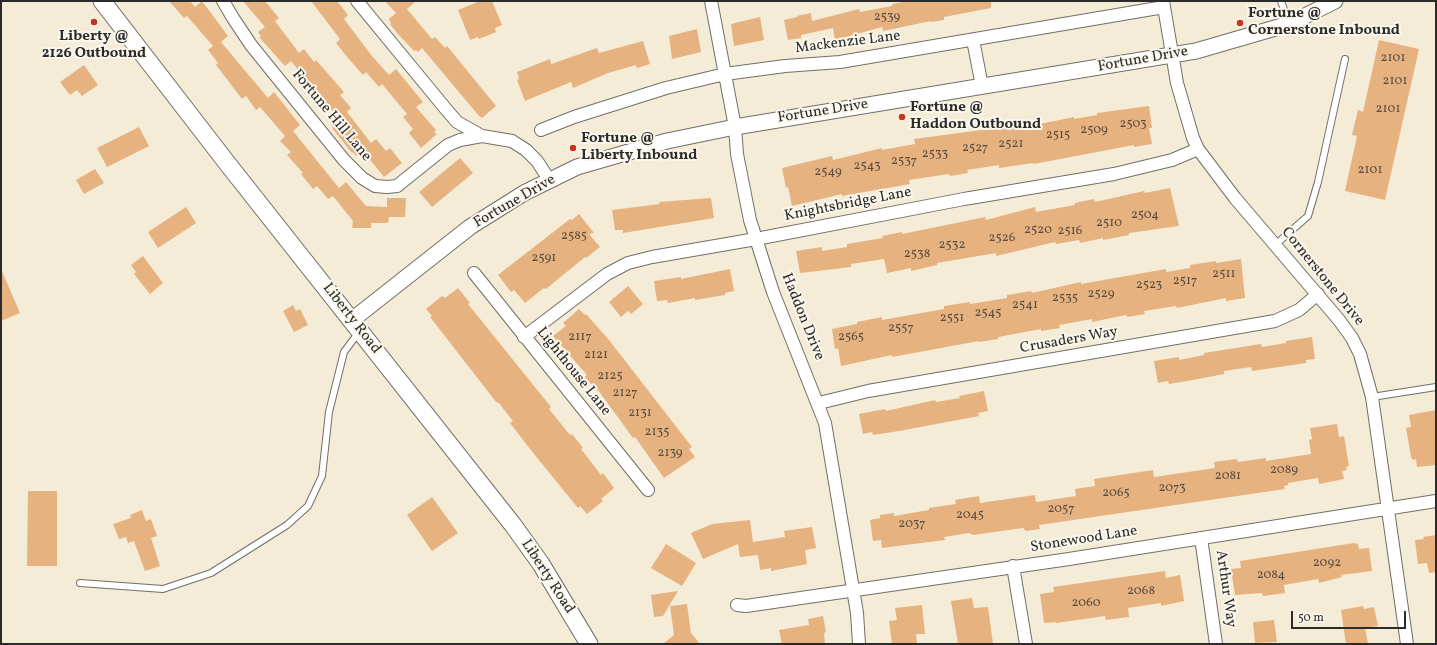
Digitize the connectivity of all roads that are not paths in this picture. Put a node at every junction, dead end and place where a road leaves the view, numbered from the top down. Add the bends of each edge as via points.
1 (102, 1) edge
2 (223, 1) edge
3 (357, 1) edge
4 (711, 1) edge
5 (1281, 1) edge
6 (1335, 1) edge
7 (1164, 4) edge
8 (1289, 24) junction
9 (973, 40) junction
10 (1174, 55) junction
11 (1345, 59) dead end
12 (725, 74) junction
13 (982, 86) junction
14 (735, 127) junction
15 (541, 130) dead end
16 (482, 136) junction
17 (1198, 149) junction
18 (550, 181) junction
19 (756, 239) junction
20 (1275, 245) junction
21 (474, 273) dead end
22 (1318, 294) junction
23 (356, 325) junction
24 (524, 337) junction
25 (1436, 387) edge
26 (1372, 397) junction
27 (819, 403) junction
28 (648, 490) dead end
29 (1436, 501) edge
30 (1388, 508) junction
31 (1201, 538) junction
32 (1013, 566) junction
33 (80, 583) dead end
34 (853, 589) junction
35 (737, 605) dead end
36 (589, 644) edge
37 (859, 644) edge
38 (1026, 644) edge
39 (1216, 644) edge
40 (1407, 644) edge

1 - 23 main road, Liberty Road
2 - 16 street, Fortune Hill Lane via 251,45 344,160 362,178 375,186 397,186 448,145
3 - 16 street, Fortune Hill Lane via 457,122
4 - 12 street, Haddon Drive
5 - 8 lane
6 - 8 street, Fortune Drive
7 - 9 street, Mackenzie Lane
7 - 10 street, Cornerstone Drive
8 - 10 street, Fortune Drive
9 - 12 street, Mackenzie Lane via 840,62
9 - 13 street
10 - 13 street, Fortune Drive
10 - 17 street, Cornerstone Drive via 1177,82
11 - 20 lane via 1308,216
12 - 14 street, Haddon Drive
12 - 15 street, Mackenzie Lane via 666,88
13 - 14 street, Fortune Drive
14 - 18 street, Fortune Drive via 619,154 577,167
14 - 19 street, Haddon Drive via 742,186
16 - 18 street, Fortune Hill Lane via 512,141 526,150
17 - 19 street, Knightsbridge Lane via 1150,166 1114,174 964,199
17 - 20 street, Cornerstone Drive via 1218,178
18 - 23 street, Fortune Drive via 502,206 470,227
19 - 24 street, Knightsbridge Lane via 628,263 607,274
19 - 27 street, Haddon Drive via 773,292
20 - 22 street, Cornerstone Drive
21 - 24 street, Lighthouse Lane
22 - 26 street, Cornerstone Drive via 1352,338 1366,370
22 - 27 street, Crusaders Way via 1299,310 1275,321 868,391
23 - 33 lane via 344,352 329,412 322,476 308,506 287,525 211,573 163,589
23 - 36 main road, Liberty Road via 512,525 548,576
24 - 28 street, Lighthouse Lane
25 - 26 lane
26 - 30 street, Cornerstone Drive
27 - 34 street, Haddon Drive via 834,463
29 - 30 street, Stonewood Lane
30 - 31 street, Stonewood Lane
30 - 40 street, Cornerstone Drive
31 - 32 street, Stonewood Lane
31 - 39 street, Arthur Way
32 - 34 street, Stonewood Lane
32 - 38 street
34 - 35 street, Stonewood Lane
34 - 37 street, Haddon Drive via 858,613

